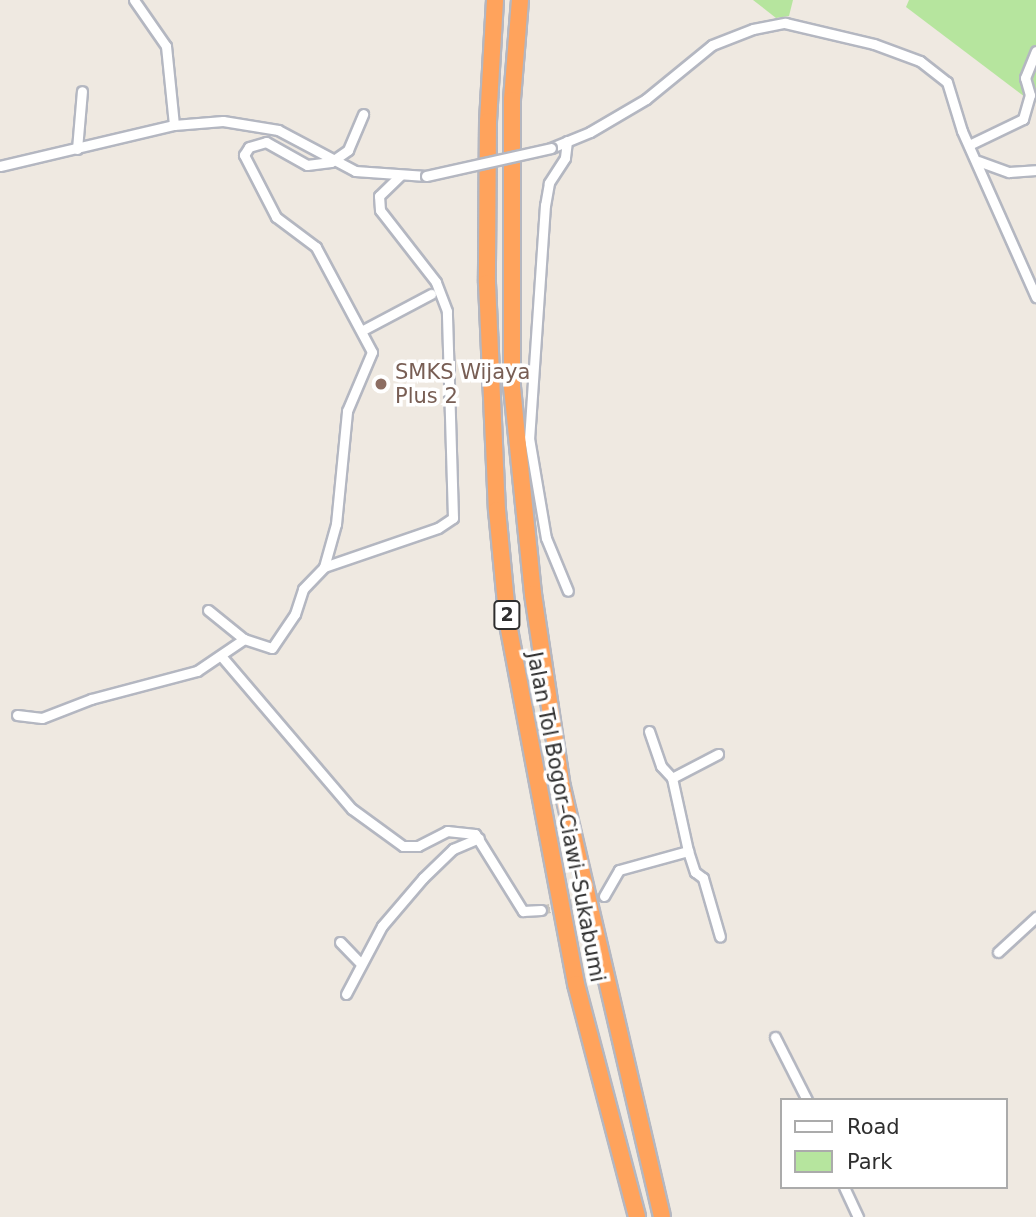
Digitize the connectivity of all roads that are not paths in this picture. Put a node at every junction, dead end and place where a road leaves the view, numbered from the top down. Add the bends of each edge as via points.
1 (134, 0) edge
2 (495, 0) edge
3 (520, 0) edge
4 (1036, 51) edge
5 (82, 91) dead end
6 (363, 114) dead end
7 (174, 125) junction
8 (567, 141) junction
9 (969, 145) junction
10 (78, 149) junction
11 (978, 161) junction
12 (331, 162) junction
13 (0, 166) edge
14 (1036, 170) edge
15 (400, 176) junction
16 (431, 294) dead end
17 (1036, 297) edge
18 (363, 330) junction
19 (324, 567) junction
20 (568, 591) dead end
21 (208, 610) dead end
22 (244, 639) junction
23 (222, 657) junction
24 (17, 715) dead end
25 (649, 731) dead end
26 (718, 754) dead end
27 (672, 778) junction
28 (479, 838) junction
29 (688, 851) junction
30 (604, 896) tunnel mouth
31 (541, 910) tunnel mouth
32 (1036, 917) edge
33 (720, 937) dead end
34 (340, 942) dead end
35 (998, 952) dead end
36 (361, 964) junction
37 (345, 995) dead end
38 (775, 1037) dead end
39 (806, 1098) edge
40 (845, 1189) edge
41 (637, 1217) edge
42 (662, 1217) edge
43 (858, 1217) edge

1 - 7 street via 166,46
2 - 41 highway, Jalan Tol Bogor–Ciawi–Sukabumi / 2 via 488,121 487,283 497,510 508,624 576,984
3 - 42 highway, Jalan Tol Bogor–Ciawi–Sukabumi / 2 via 512,100 512,387 533,594 562,787
4 - 9 street via 1025,78 1030,95 1023,119
5 - 10 street
6 - 12 street via 348,150
7 - 10 street
7 - 12 street via 223,121 271,128
8 - 9 street via 646,99 718,42 785,23 880,46 935,69 953,93
8 - 15 street, bridge via 426,176
8 - 20 street via 565,158 549,183 545,205 529,438 546,538
9 - 11 street
10 - 13 street
11 - 14 street via 1014,173
11 - 17 street
12 - 15 street via 355,171
12 - 18 street via 307,165 266,142 249,147 244,155 274,214 313,243
15 - 19 street via 379,197 380,210 444,293 456,508 453,518 438,528
16 - 18 street
18 - 19 street via 372,356 347,411 335,524
19 - 22 street via 303,589 295,614 274,646
21 - 22 street
22 - 23 street
23 - 24 street via 197,671 90,699 42,718
23 - 28 street via 352,809 393,841 418,846 447,831 462,829
25 - 27 street via 658,760
26 - 27 street
27 - 29 street
28 - 31 street via 523,911
28 - 36 street via 453,849 423,878 382,926
29 - 30 street via 620,870
29 - 33 street via 695,872 703,878
32 - 35 street
34 - 36 street
36 - 37 street
38 - 39 street
40 - 43 street

